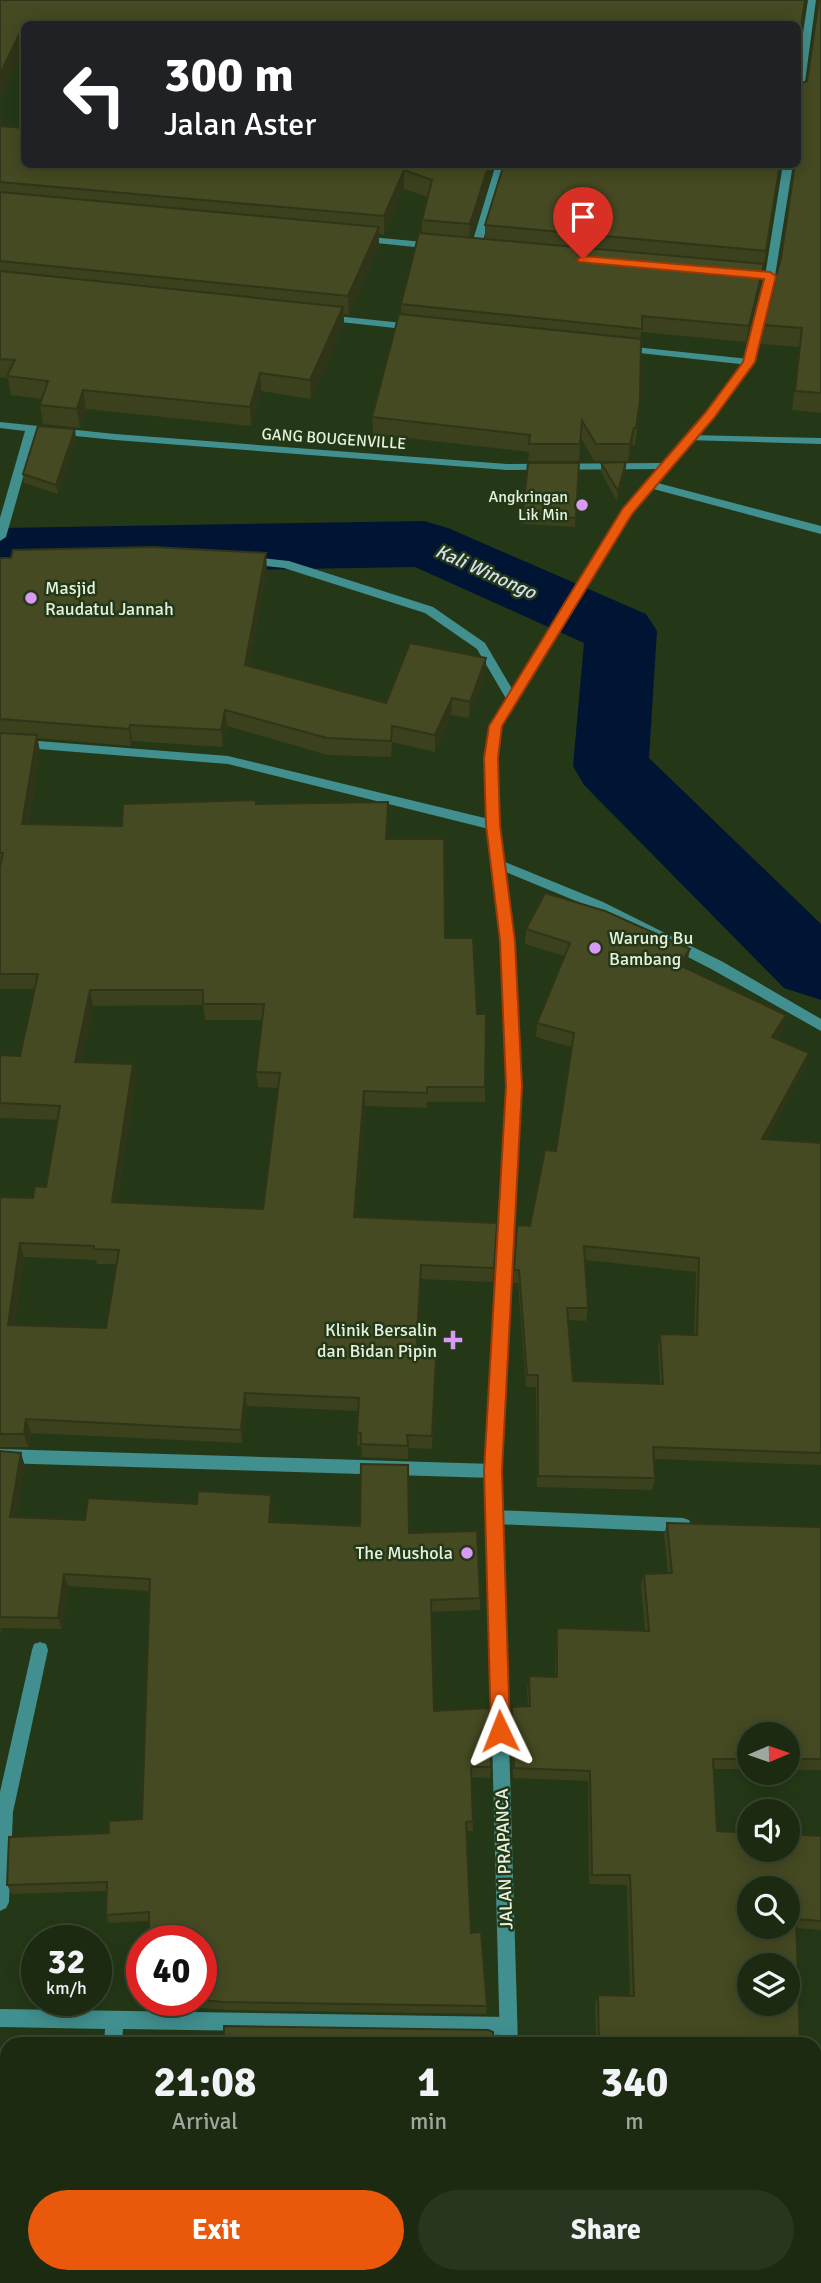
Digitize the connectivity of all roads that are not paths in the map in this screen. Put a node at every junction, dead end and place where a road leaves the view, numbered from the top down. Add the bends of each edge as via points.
1 (812, 0) edge
2 (801, 76) edge
3 (500, 168) edge
4 (787, 168) edge
5 (346, 237) edge
6 (449, 247) edge
7 (462, 248) edge
8 (475, 250) junction
9 (489, 251) edge
10 (757, 275) edge
11 (770, 276) junction
12 (316, 317) edge
13 (426, 328) edge
14 (618, 348) edge
15 (749, 362) junction
16 (0, 425) edge
17 (31, 430) junction
18 (691, 438) junction
19 (821, 441) edge
20 (666, 466) junction
21 (650, 485) junction
22 (821, 530) edge
23 (0, 537) edge
24 (233, 559) edge
25 (512, 699) junction
26 (0, 742) edge
27 (493, 825) junction
28 (500, 865) junction
29 (821, 1026) edge
30 (0, 1455) edge
31 (493, 1471) junction
32 (494, 1517) junction
33 (698, 1525) edge
34 (40, 1650) dead end
35 (0, 1902) edge
36 (0, 2018) edge
37 (114, 2022) junction
38 (509, 2035) edge
39 (113, 2037) edge

1 - 2 street
3 - 8 street
4 - 11 street, JALAN PRAPANCA
5 - 6 street
7 - 8 street
8 - 9 street
10 - 11 street
11 - 15 street, JALAN PRAPANCA
12 - 13 street
14 - 15 street
15 - 18 street, JALAN PRAPANCA
16 - 17 street, GANG BOUGENVILLE
17 - 20 street, GANG BOUGENVILLE via 507,467
17 - 23 street
18 - 19 street
18 - 20 street, JALAN PRAPANCA
20 - 21 street, JALAN PRAPANCA
21 - 22 street
21 - 25 street, JALAN PRAPANCA via 627,511
24 - 25 street via 285,564 429,610 481,646
25 - 27 street, JALAN PRAPANCA via 495,726
26 - 27 street via 228,760
27 - 28 street, JALAN PRAPANCA
28 - 29 street via 610,911
28 - 31 street, JALAN PRAPANCA via 514,1086
30 - 31 street
31 - 32 street, JALAN PRAPANCA
32 - 33 street
32 - 38 street, JALAN PRAPANCA
34 - 35 street via 4,1812
36 - 37 street
37 - 38 street
37 - 39 street

